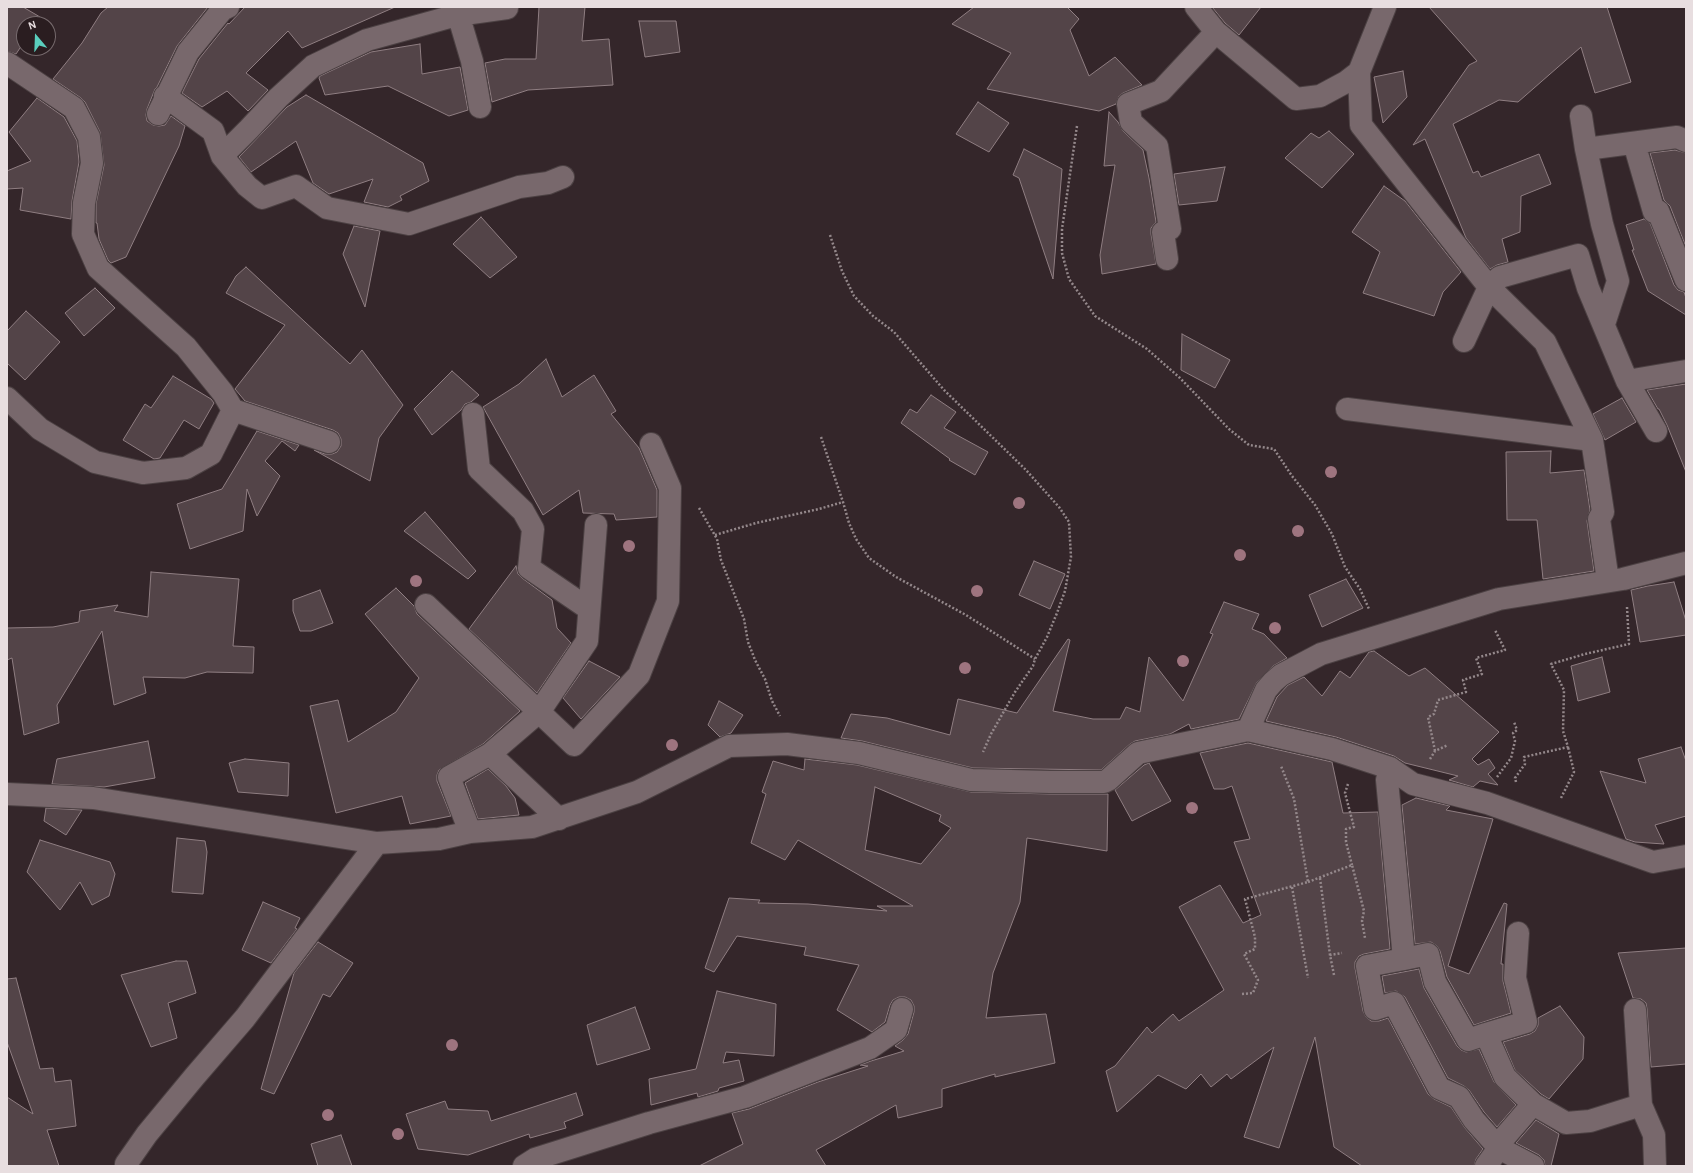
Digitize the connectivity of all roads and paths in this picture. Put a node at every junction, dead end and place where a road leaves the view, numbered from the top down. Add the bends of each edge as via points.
1 (1196, 7) edge
2 (1385, 7) edge
3 (223, 8) edge
4 (507, 8) dead end
5 (456, 11) edge
6 (1216, 32) junction
7 (7, 63) edge
8 (1359, 72) junction
9 (480, 107) dead end
10 (1581, 116) dead end
11 (1077, 126) dead end
12 (1686, 141) edge
13 (1634, 143) junction
14 (1586, 149) junction
15 (222, 156) junction
16 (563, 177) dead end
17 (830, 235) dead end
18 (1167, 259) dead end
19 (1686, 280) edge
20 (1489, 287) junction
21 (1604, 324) junction
22 (1464, 341) dead end
23 (1686, 371) edge
24 (1627, 381) junction
25 (7, 398) edge
26 (1347, 409) dead end
27 (233, 410) junction
28 (473, 414) dead end
29 (1656, 431) dead end
30 (821, 437) dead end
31 (1592, 440) junction
32 (329, 442) dead end
33 (651, 444) dead end
34 (843, 502) junction
35 (698, 507) dead end
36 (596, 525) dead end
37 (715, 535) junction
38 (1686, 563) edge
39 (1615, 580) junction
40 (1499, 598) junction
41 (426, 605) dead end
42 (590, 609) junction
43 (1381, 635) junction
44 (1035, 659) junction
45 (539, 712) junction
46 (1514, 722) dead end
47 (1258, 732) junction
48 (787, 744) junction
49 (1568, 747) junction
50 (1435, 751) dead end
51 (490, 754) junction
52 (1355, 757) junction
53 (1390, 768) junction
54 (971, 780) junction
55 (7, 794) edge
56 (1487, 803) junction
57 (1510, 812) junction
58 (559, 819) junction
59 (1547, 825) junction
60 (470, 832) junction
61 (377, 843) junction
62 (1686, 856) edge
63 (1352, 865) junction
64 (1320, 878) junction
65 (1308, 882) junction
66 (1292, 887) junction
67 (1518, 933) dead end
68 (1366, 942) dead end
69 (1345, 953) dead end
70 (1330, 955) junction
71 (1404, 959) junction
72 (1334, 975) dead end
73 (1308, 978) dead end
74 (1242, 994) dead end
75 (902, 1009) dead end
76 (1634, 1010) dead end
77 (1486, 1034) junction
78 (1533, 1104) junction
79 (1641, 1105) junction
80 (1499, 1148) junction
81 (126, 1164) dead end
82 (524, 1166) edge
83 (1486, 1166) edge
84 (1533, 1166) edge
85 (1655, 1166) edge

1 - 6 street
2 - 8 street
3 - 15 street via 188,52 161,105 213,131
4 - 5 street
5 - 9 street via 472,61
5 - 15 street via 367,40 313,66
6 - 8 street via 1296,99 1320,96
6 - 18 street via 1161,91 1128,104 1130,122 1157,146 1170,229 1163,232
7 - 27 street via 74,108 89,137 92,163 84,203 83,234 98,268 186,347 223,393
8 - 20 street via 1361,125
10 - 14 street
11 - 43 path via 1062,230 1062,253 1069,279 1095,316 1147,349 1180,378 1229,429 1249,445 1274,449 1315,505 1332,534 1345,567 1360,589
12 - 13 street via 1677,137
13 - 14 street
13 - 19 street via 1654,212 1658,211
14 - 21 street via 1602,224 1618,281
15 - 16 street via 247,186 262,198 296,186 327,208 410,224 519,188 548,183
17 - 44 path via 842,271 854,296 873,316 894,332 944,390 1059,507 1069,522 1071,557 1065,591 1047,637
20 - 21 street via 1500,277 1578,254 1588,288
20 - 22 street
20 - 31 street via 1545,342
21 - 24 street
23 - 24 street
24 - 29 street
25 - 27 street via 40,429 95,462 143,473 186,468 210,454
26 - 31 street
27 - 32 street
28 - 42 street via 479,469 523,511 533,529 529,568
30 - 34 path
31 - 39 street via 1603,512 1599,519
33 - 45 street via 670,488 668,601 639,676 574,745
34 - 37 path
34 - 44 path via 856,539 869,558 896,577 966,615
35 - 37 path
36 - 42 street
37 - 48 path via 721,560 744,619 748,642 779,714
38 - 39 street
39 - 40 street
39 - 49 path via 1627,608 1629,644 1551,664 1564,690 1563,731
40 - 43 street
40 - 50 path via 1501,627 1495,630 1505,650 1476,658 1482,674 1463,680 1466,692 1438,700 1434,714 1428,717
41 - 45 street
42 - 45 street via 587,641
43 - 47 street via 1321,654 1281,675 1266,690
44 - 54 path via 991,734
45 - 51 street
46 - 56 path via 1517,730 1513,733 1515,741 1511,758 1493,782
47 - 52 street via 1332,749
47 - 54 street via 1138,753 1104,782
47 - 65 path via 1294,799
48 - 54 street via 859,753
48 - 58 street via 729,746 637,792
49 - 57 path via 1524,757 1525,764 1515,778 1516,788
49 - 59 path via 1574,772
51 - 58 street
51 - 60 street via 449,777
52 - 53 street
52 - 63 path via 1345,792 1354,827 1346,829 1346,842
53 - 56 street via 1413,784
53 - 71 street via 1387,780
55 - 61 street via 93,798
56 - 57 street
57 - 59 street
58 - 60 street via 532,827
59 - 62 street via 1653,862
60 - 61 street via 439,839
61 - 81 street via 245,1018 194,1076
63 - 64 path
63 - 68 path via 1364,911 1362,921
64 - 65 path
64 - 70 path
65 - 66 path
66 - 73 path
66 - 74 path via 1245,899 1255,937 1255,950 1244,954 1258,980 1253,993
67 - 77 street via 1515,978 1526,1022
69 - 70 path
70 - 72 path
71 - 77 street via 1428,954 1435,982 1468,1040
71 - 80 street via 1367,966 1376,1009 1394,1004 1438,1088 1459,1097 1474,1120
75 - 82 street via 896,1030 870,1048 745,1097 634,1128 535,1159
76 - 79 street
77 - 78 street via 1504,1078
78 - 79 street via 1566,1123 1590,1121
78 - 80 street via 1502,1140
79 - 85 street via 1654,1135
80 - 83 street
80 - 84 street

